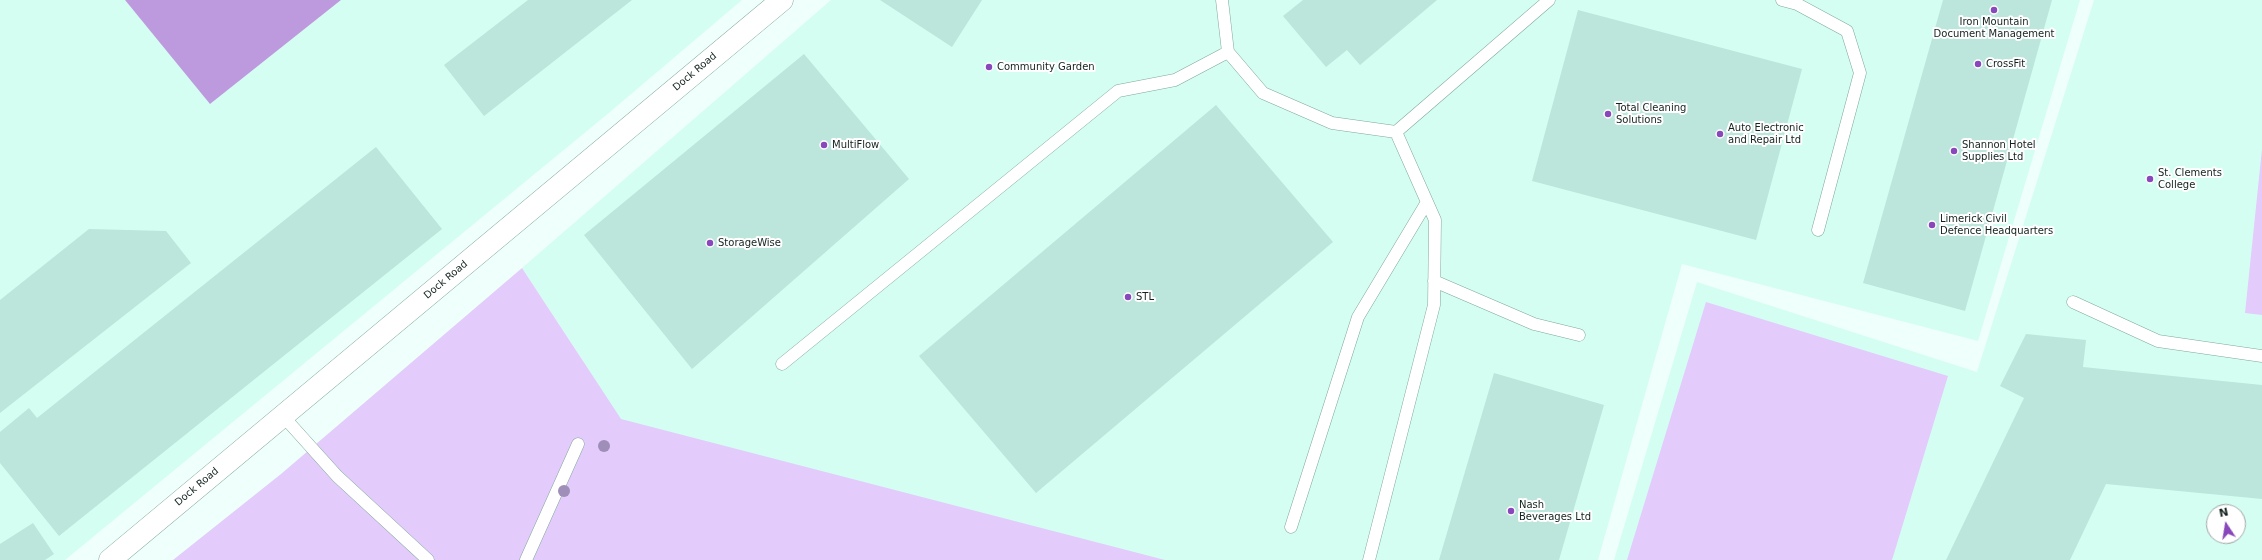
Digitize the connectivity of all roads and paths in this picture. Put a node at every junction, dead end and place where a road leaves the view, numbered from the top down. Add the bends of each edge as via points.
1 (782, 0) edge
2 (1222, 0) edge
3 (1549, 0) edge
4 (1782, 0) edge
5 (1228, 52) junction
6 (1396, 132) junction
7 (1427, 202) junction
8 (1818, 230) dead end
9 (1434, 281) junction
10 (2073, 302) dead end
11 (1579, 335) dead end
12 (2262, 356) edge
13 (782, 364) dead end
14 (282, 416) junction
15 (578, 444) dead end
16 (1291, 527) dead end
17 (110, 560) edge
18 (428, 560) edge
19 (526, 560) edge
20 (1369, 560) edge

1 - 14 main road, Dock Road
2 - 5 lane
3 - 6 lane
4 - 8 lane via 1797,4 1847,31 1860,73
5 - 6 lane via 1263,94 1332,123
5 - 13 lane via 1175,80 1118,91
6 - 7 lane
7 - 9 lane via 1435,220
7 - 16 lane via 1358,317
9 - 11 lane via 1534,324
9 - 20 lane via 1434,305
10 - 12 lane via 2158,341
14 - 17 main road, Dock Road
14 - 18 lane via 337,476
15 - 19 lane

